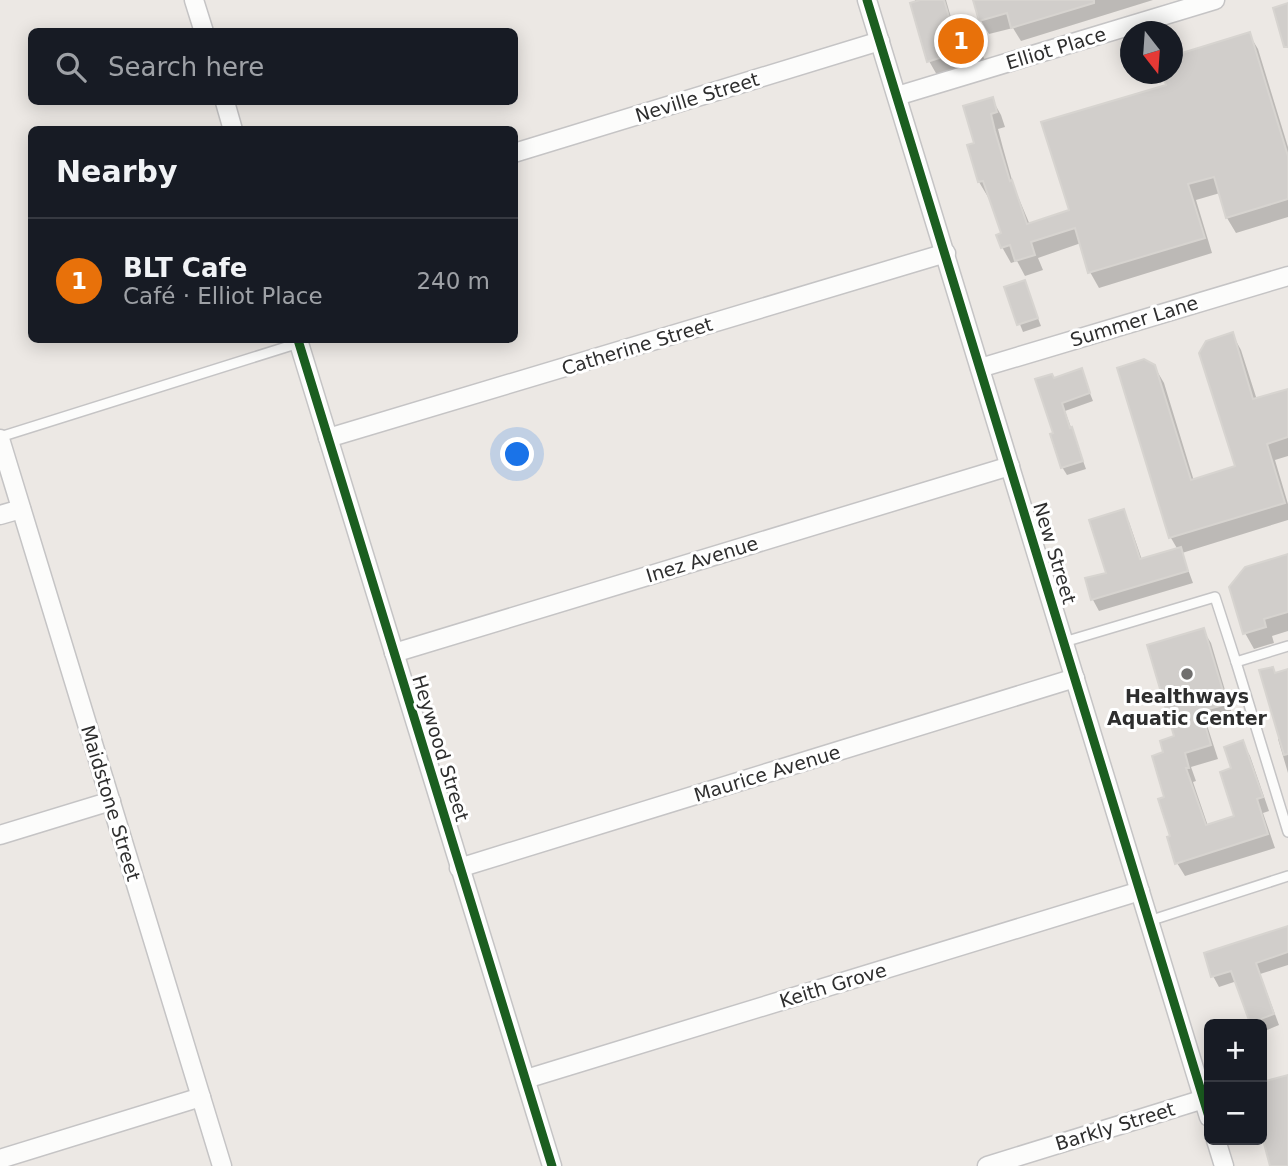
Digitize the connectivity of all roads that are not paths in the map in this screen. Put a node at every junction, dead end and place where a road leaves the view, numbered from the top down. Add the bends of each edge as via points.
1 (194, 0) edge
2 (867, 0) edge
3 (1215, 0) edge
4 (203, 28) edge
5 (880, 41) junction
6 (897, 96) junction
7 (226, 105) edge
8 (232, 126) edge
9 (518, 152) edge
10 (946, 253) junction
11 (1288, 276) edge
12 (292, 343) edge
13 (299, 343) edge
14 (980, 368) junction
15 (0, 438) edge
16 (328, 438) junction
17 (1010, 466) junction
18 (21, 509) junction
19 (0, 515) edge
20 (1064, 642) junction
21 (1288, 646) edge
22 (394, 653) junction
23 (1236, 662) junction
24 (1075, 678) junction
25 (111, 801) junction
26 (1288, 832) edge
27 (0, 835) edge
28 (460, 867) junction
29 (1288, 876) edge
30 (1140, 891) junction
31 (1149, 921) junction
32 (526, 1079) junction
33 (201, 1097) junction
34 (1204, 1098) edge
35 (1204, 1109) edge
36 (1218, 1145) edge
37 (0, 1158) edge
38 (222, 1166) edge
39 (552, 1166) edge
40 (986, 1166) edge
41 (1224, 1166) edge

1 - 4 street
2 - 5 street, New Street
3 - 6 street, Elliot Place
5 - 6 street, New Street
5 - 9 street, Neville Street
6 - 10 street, New Street
7 - 8 street
10 - 14 street, New Street
10 - 16 street, Catherine Street
11 - 14 street, Summer Lane
12 - 15 lane
13 - 16 street, Heywood Street
14 - 17 street, New Street
15 - 18 street, Maidstone Street
16 - 22 street, Heywood Street
17 - 20 street, New Street
17 - 22 street, Inez Avenue
18 - 19 street
18 - 25 street, Maidstone Street
20 - 23 lane via 1215,597
20 - 24 street, New Street
21 - 23 lane
22 - 28 street, Heywood Street
23 - 26 lane
24 - 28 street, Maurice Avenue
24 - 30 street, New Street
25 - 27 street
25 - 33 street, Maidstone Street
28 - 32 street, Heywood Street
29 - 31 lane
30 - 31 street, New Street
30 - 32 street, Keith Grove
31 - 34 street, New Street
32 - 39 street, Heywood Street
33 - 37 street
33 - 38 street, Maidstone Street
35 - 40 street, Barkly Street
36 - 41 street

